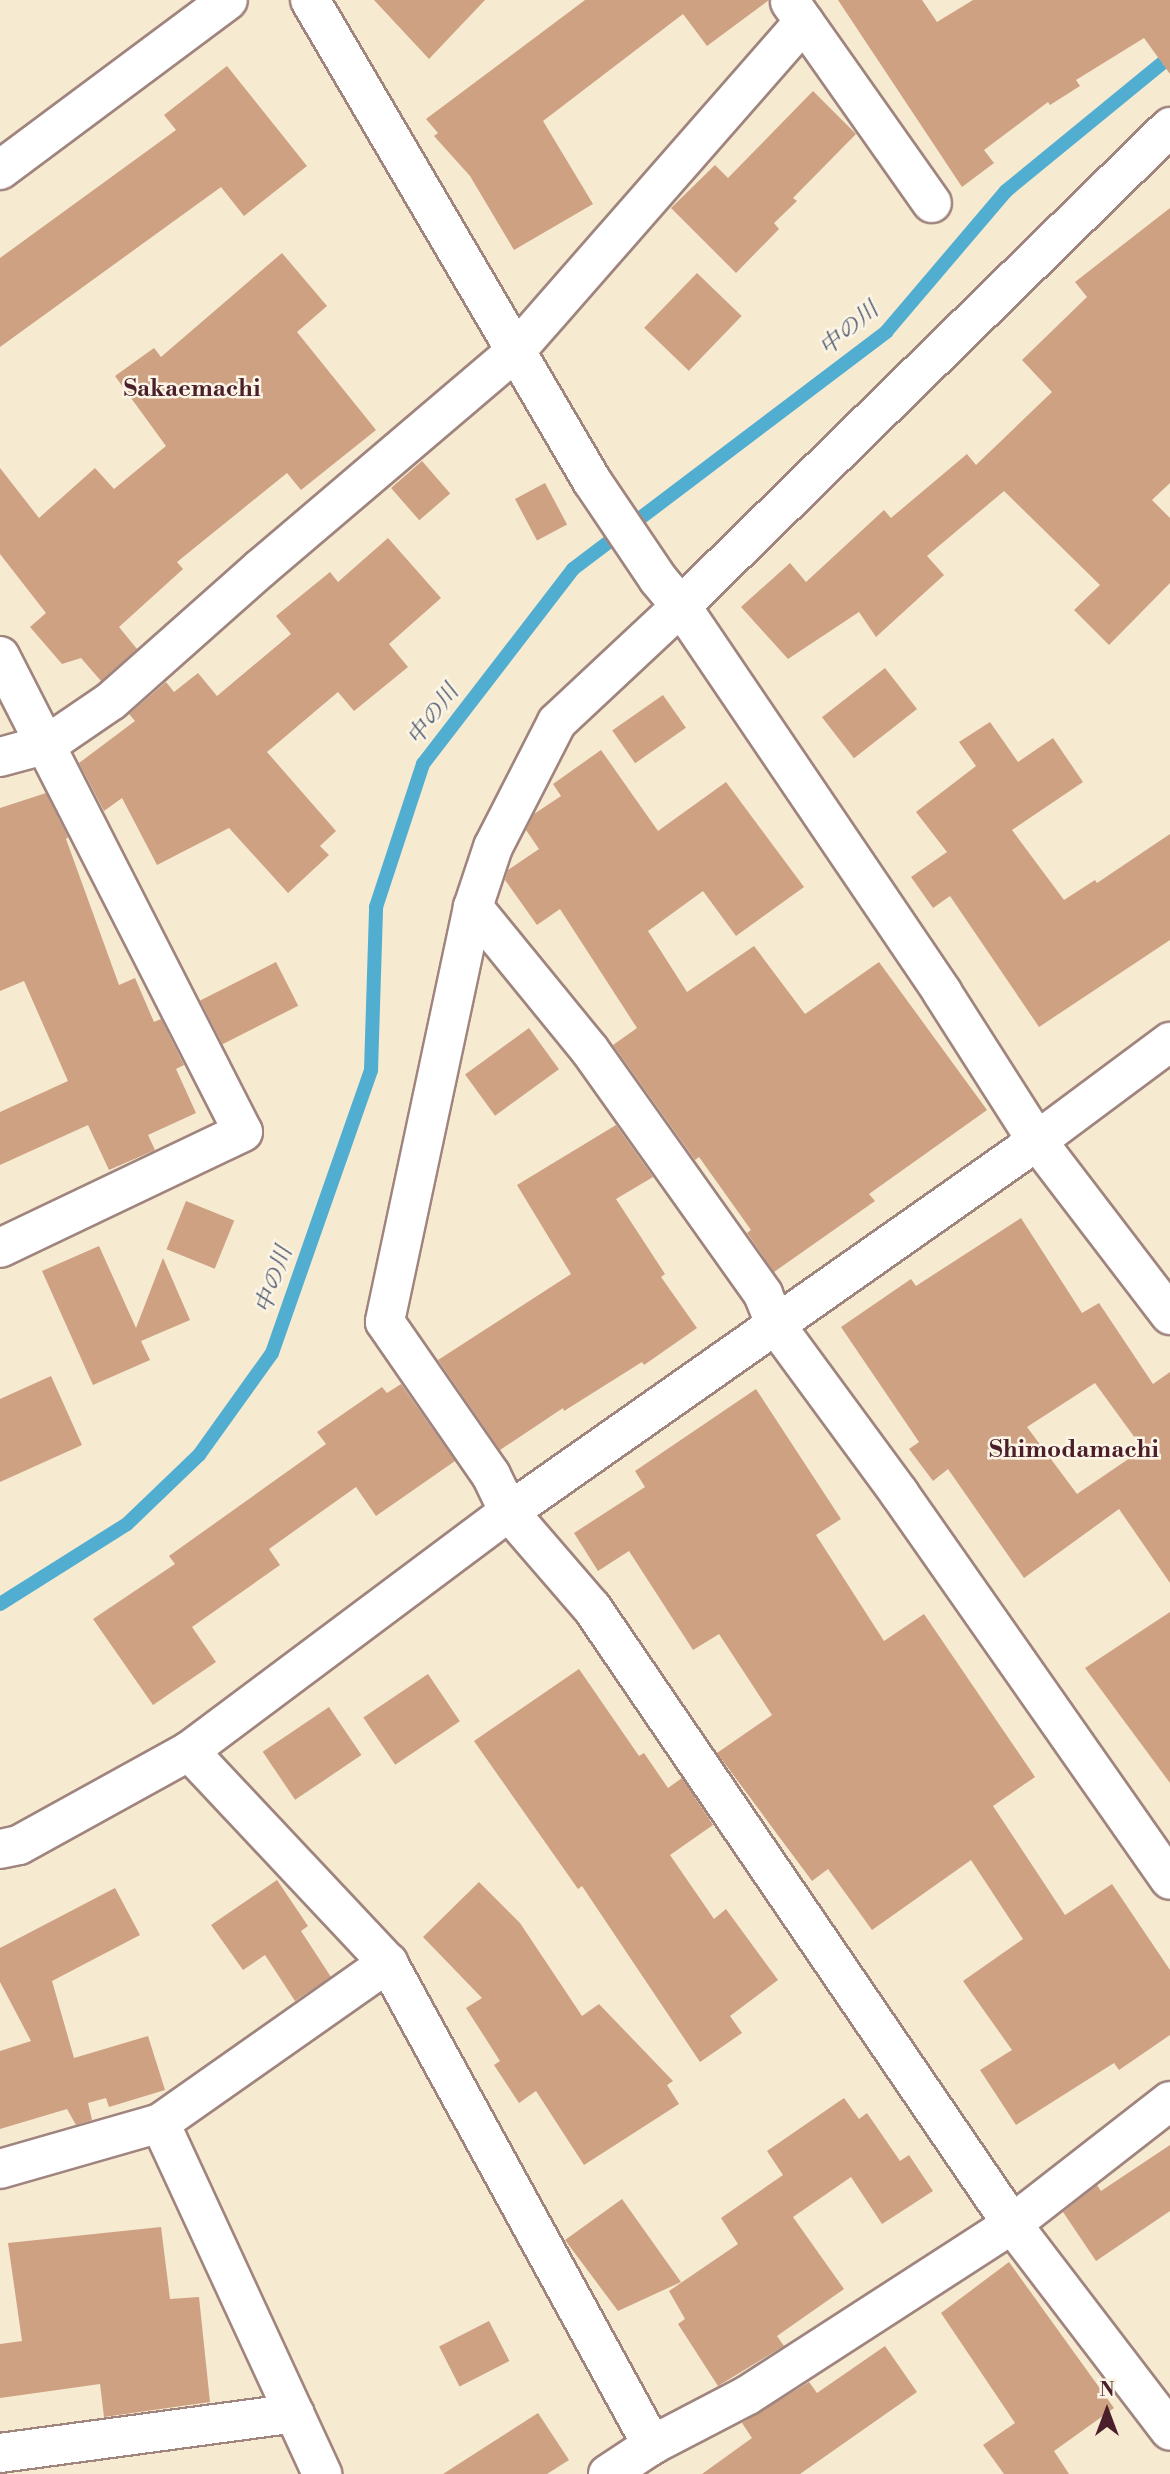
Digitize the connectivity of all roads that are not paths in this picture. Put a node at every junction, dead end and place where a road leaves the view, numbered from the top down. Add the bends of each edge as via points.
1 (228, 0) edge
2 (310, 0) edge
3 (796, 11) edge
4 (1167, 138) edge
5 (0, 170) edge
6 (933, 203) dead end
7 (514, 353) junction
8 (669, 593) junction
9 (0, 656) edge
10 (48, 744) junction
11 (0, 757) edge
12 (473, 907) junction
13 (1170, 1042) edge
14 (1037, 1141) junction
15 (0, 1248) edge
16 (1170, 1315) edge
17 (775, 1324) junction
18 (509, 1512) junction
19 (189, 1751) junction
20 (0, 1849) edge
21 (1170, 1880) edge
22 (388, 1964) junction
23 (1170, 2101) edge
24 (160, 2123) junction
25 (0, 2169) edge
26 (1012, 2224) junction
27 (294, 2413) junction
28 (1170, 2431) edge
29 (652, 2445) junction
30 (0, 2452) edge
31 (322, 2474) edge
32 (608, 2474) edge

1 - 5 street
2 - 7 street
3 - 6 street
3 - 7 street
4 - 8 street
7 - 8 street via 592,481
7 - 10 street via 111,701
8 - 12 street via 557,722 493,847
8 - 14 street via 942,992
9 - 10 street
10 - 11 street
10 - 15 street via 243,1132
12 - 17 street via 590,1049 763,1294
12 - 18 street via 385,1322 491,1475
13 - 14 street
14 - 16 street
14 - 17 street
17 - 18 street
17 - 21 street
18 - 19 street
18 - 26 street via 593,1608
19 - 20 street via 19,1845
19 - 22 street
22 - 24 street
22 - 29 street
23 - 26 street
24 - 25 street
24 - 27 street
26 - 28 street
26 - 29 street via 748,2395
27 - 30 street
27 - 31 street
29 - 32 street

